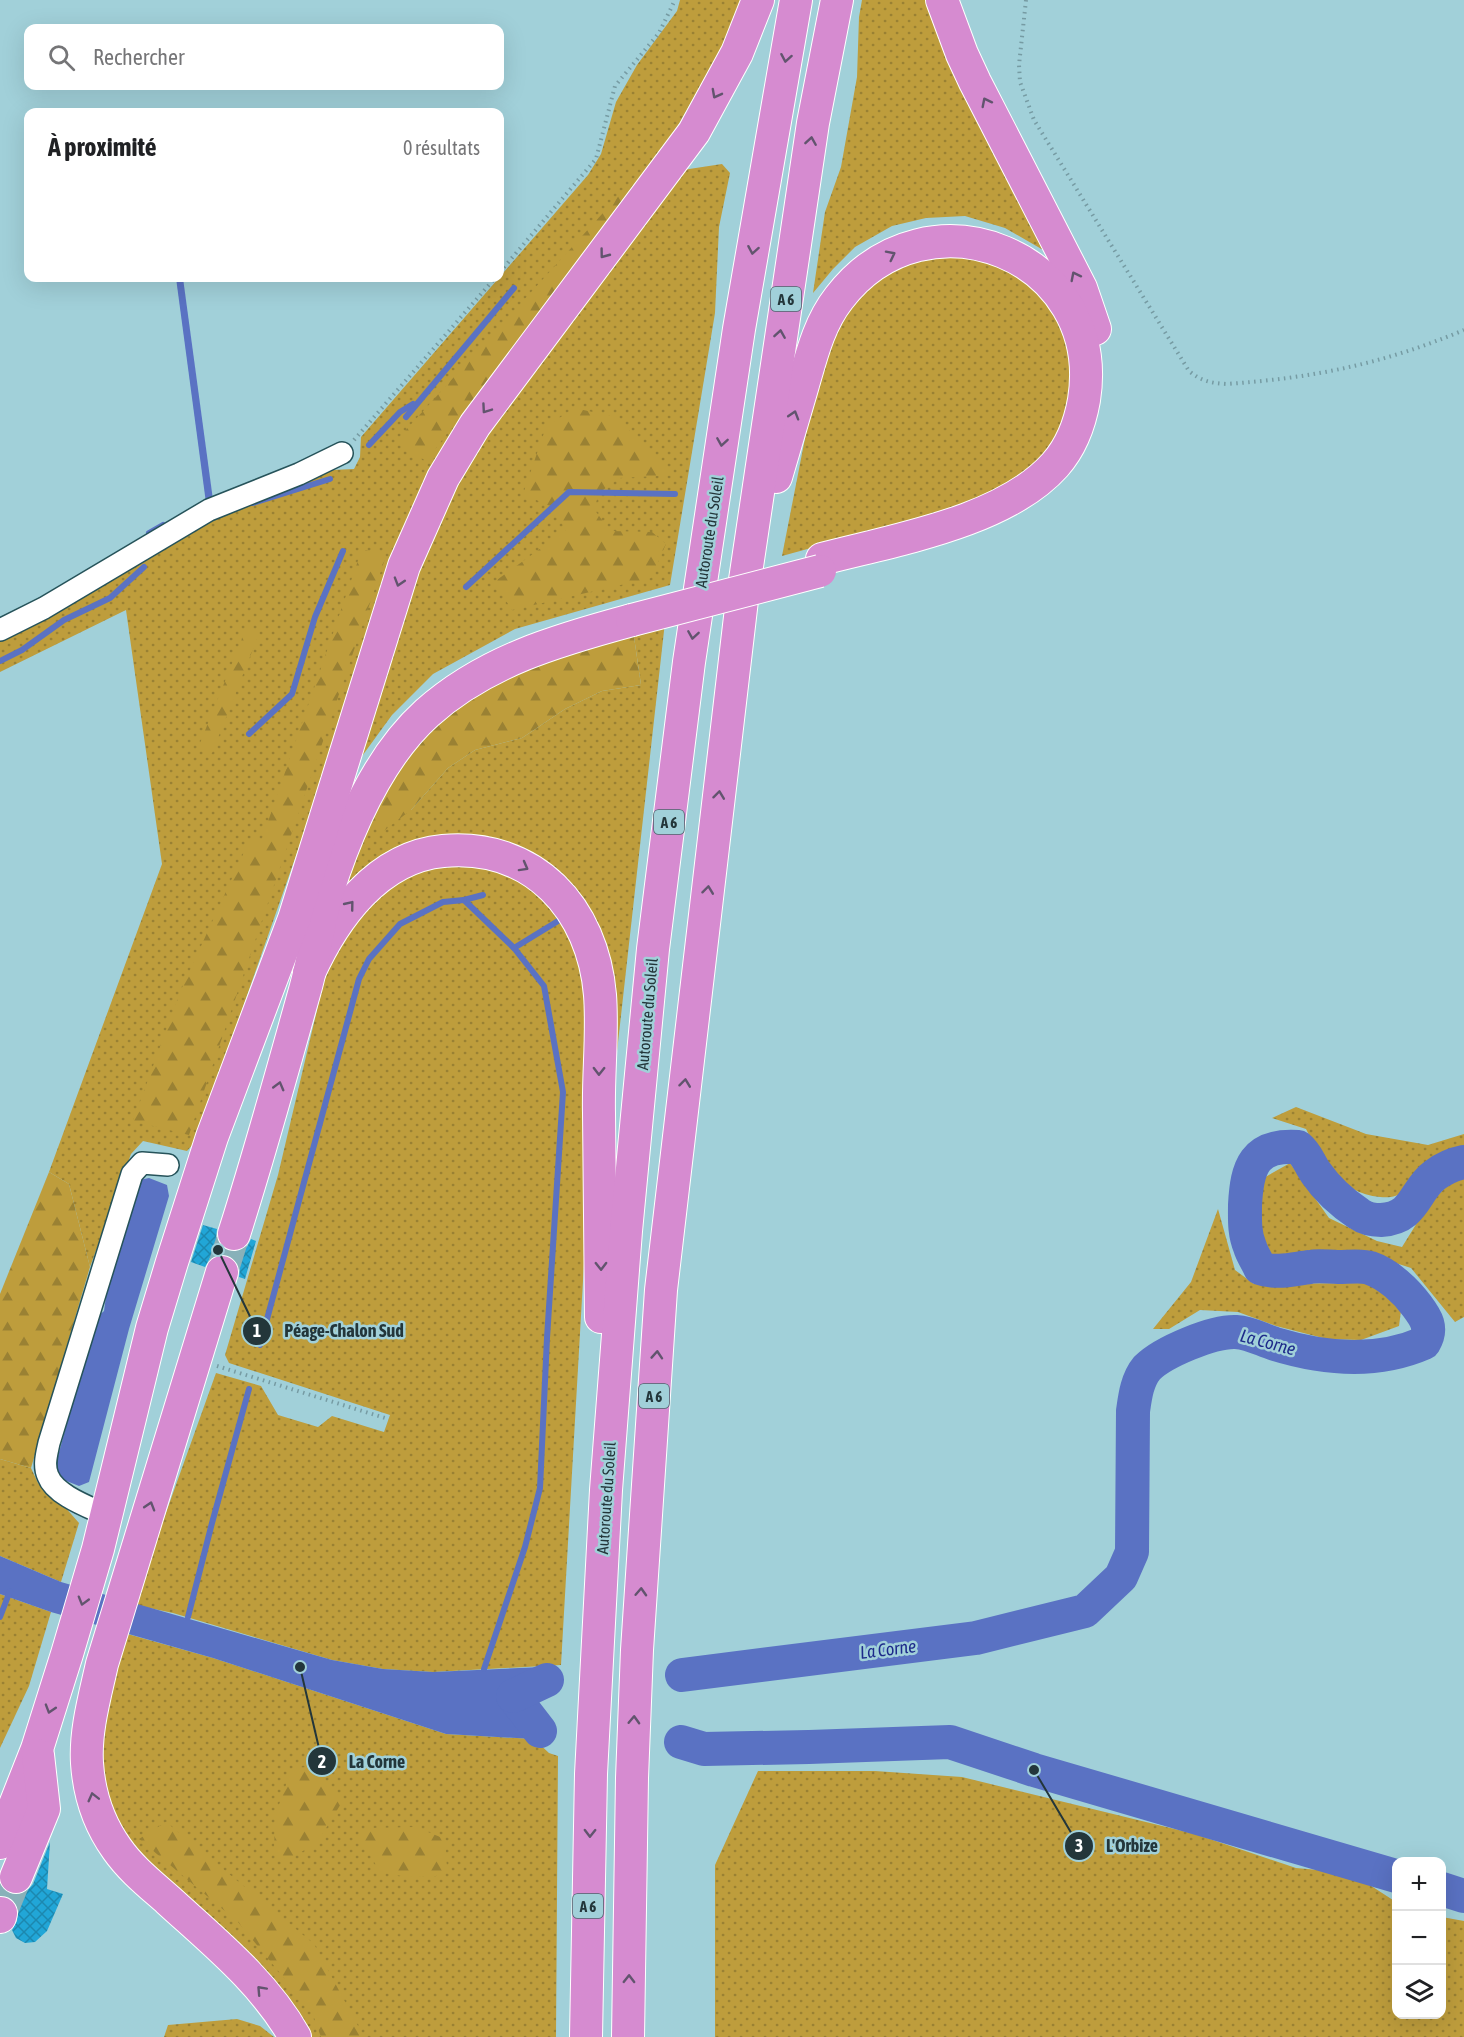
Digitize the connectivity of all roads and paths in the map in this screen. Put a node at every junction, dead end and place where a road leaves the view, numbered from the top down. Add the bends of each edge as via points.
1 (675, 0) edge
2 (758, 0) edge
3 (796, 0) edge
4 (837, 0) edge
5 (942, 0) edge
6 (1026, 0) edge
7 (504, 267) edge
8 (492, 282) edge
9 (1464, 330) edge
10 (342, 453) joint
11 (821, 565) junction
12 (742, 600) junction
13 (633, 613) junction
14 (0, 630) edge
15 (294, 919) junction
16 (309, 974) junction
17 (168, 1165) dead end
18 (235, 1234) tunnel mouth
19 (202, 1361) junction
20 (186, 1390) junction
21 (385, 1418) dead end
22 (106, 1515) junction
23 (604, 1519) junction
24 (38, 1749) junction
25 (0, 1782) edge
26 (0, 1805) edge
27 (7, 1864) tunnel mouth
28 (295, 2037) edge
29 (586, 2037) edge
30 (628, 2037) edge

1 - 7 path via 659,33 615,86 596,159
2 -> 15 highway via 737,53 694,132 499,390 443,478 404,566
3 -> 23 highway, Autoroute du Soleil / A 6 via 737,341 689,662 653,948
12 -> 4 highway, A 6 via 813,123
11 -> 5 highway via 975,530 1030,504 1059,480 1076,459 1099,404 1100,353 1092,316 975,82
6 - 9 path via 1020,82 1034,120 1189,371 1211,383 1226,384 1320,374 1390,358
8 - 10 path
10 - 14 street via 209,510
12 -> 11 highway via 813,350 827,316 850,284 901,250 952,240 990,246 1036,271 1050,283 1069,311 1084,355 1086,390 1082,413 1063,454 1029,487 992,509
11 - 13 highway
30 -> 12 highway, A 6 via 637,1650 661,1290
13 - 15 highway via 593,616 502,649 446,682 415,707 369,767
13 - 16 highway via 496,666 441,701 408,733 377,777 346,841 327,893
15 - 22 highway via 212,1137 172,1262
18 -> 16 highway
16 -> 23 highway via 328,935 362,891 396,866 432,853 476,852 517,862 555,888 582,927 593,957 600,996
17 - 22 street via 142,1163 132,1174 45,1463 48,1477 57,1487
19 - 20 highway
19 - 20 highway via 220,1328 223,1272
19 - 21 path
28 -> 20 highway via 268,1997 234,1960 117,1850 96,1809 87,1764 90,1723 102,1664
22 -> 24 highway
23 -> 29 highway, Autoroute du Soleil / A 6 via 591,1774
24 - 25 highway
24 - 26 highway
24 - 27 highway

